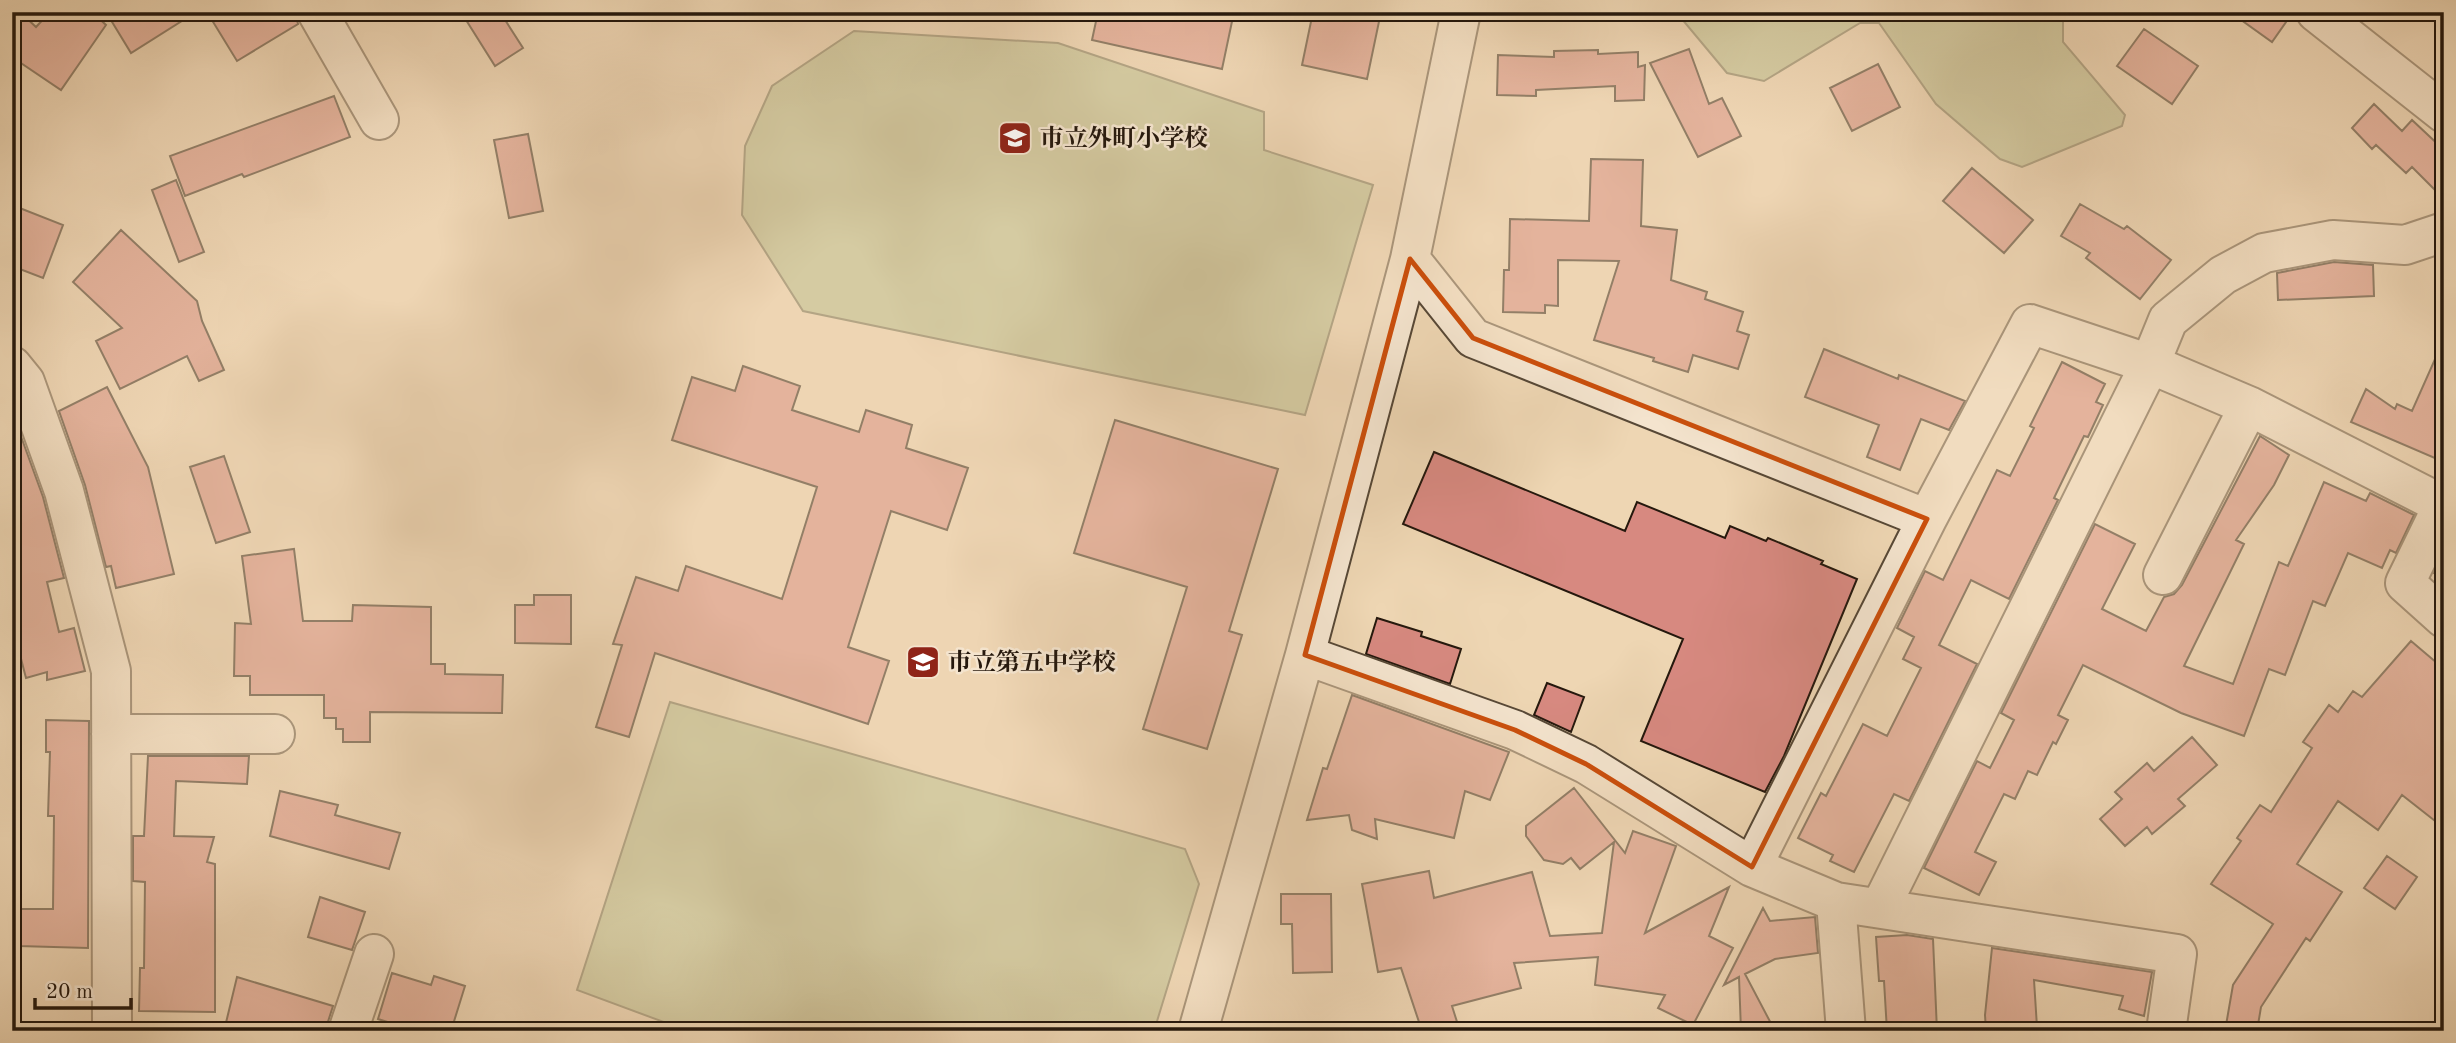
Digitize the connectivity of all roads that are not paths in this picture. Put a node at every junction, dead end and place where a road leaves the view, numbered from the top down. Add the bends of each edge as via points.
1 (317, 12) edge
2 (1461, 12) edge
3 (2316, 12) edge
4 (2444, 113) edge
5 (379, 120) dead end
6 (2444, 232) edge
7 (1410, 259) junction
8 (2150, 364) junction
9 (12, 366) edge
10 (2249, 407) junction
11 (2443, 504) edge
12 (1927, 519) junction
13 (2163, 575) dead end
14 (2444, 618) edge
15 (1305, 655) junction
16 (111, 734) junction
17 (275, 734) dead end
18 (1752, 867) junction
19 (1836, 902) junction
20 (1880, 908) junction
21 (374, 954) dead end
22 (112, 1031) edge
23 (348, 1031) edge
24 (1198, 1031) edge
25 (1846, 1031) edge
26 (2166, 1031) edge

1 - 5 street
2 - 7 street
3 - 4 street
6 - 8 street via 2405,245 2333,240 2264,253 2222,275 2168,320
7 - 12 street via 1473,338
7 - 15 street
8 - 10 street
8 - 12 street via 2030,324
8 - 20 street
9 - 16 street via 25,383 64,491 97,612 111,671
10 - 11 street
10 - 13 street
11 - 14 street via 2405,583
12 - 18 street
15 - 18 street via 1515,730 1586,764
15 - 24 street
16 - 17 street
16 - 22 street
18 - 19 street
19 - 20 street
19 - 25 street
20 - 26 street via 2177,954
21 - 23 street

